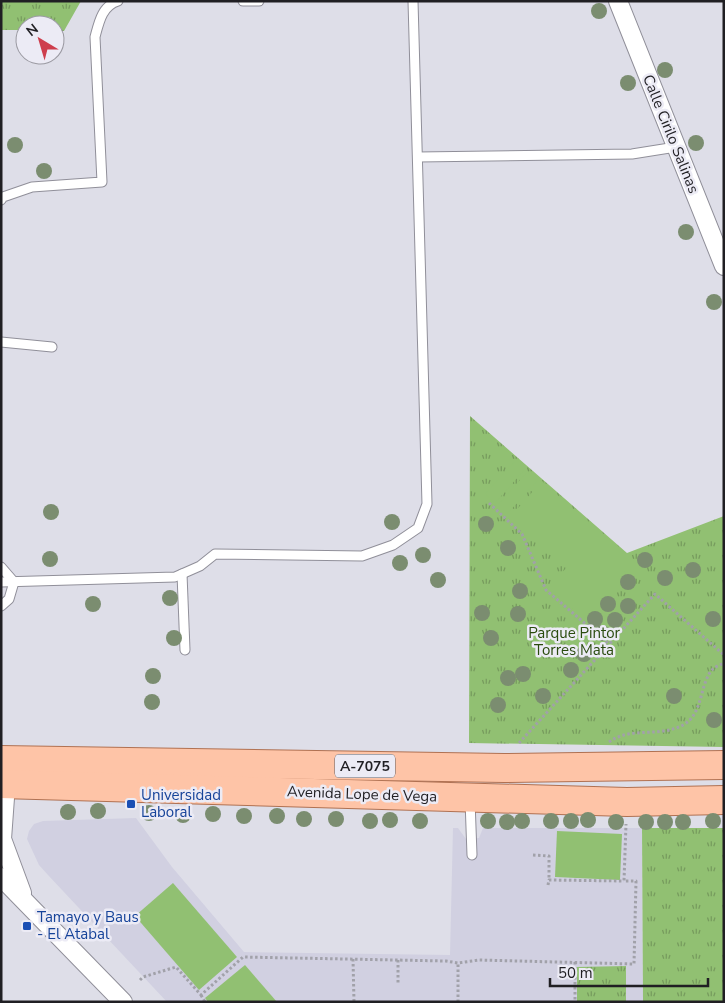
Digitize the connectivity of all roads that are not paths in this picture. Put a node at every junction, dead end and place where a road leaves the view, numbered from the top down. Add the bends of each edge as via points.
1 (118, 1) edge
2 (243, 1) edge
3 (259, 1) edge
4 (413, 1) edge
5 (618, 1) edge
6 (676, 147) junction
7 (418, 157) junction
8 (1, 200) edge
9 (724, 266) edge
10 (1, 342) edge
11 (52, 348) dead end
12 (1, 566) edge
13 (182, 574) junction
14 (1, 582) edge
15 (14, 582) junction
16 (1, 606) edge
17 (186, 650) dead end
18 (724, 765) edge
19 (3, 784) edge
20 (470, 797) junction
21 (724, 800) edge
22 (472, 855) dead end
23 (1, 877) edge
24 (26, 900) junction
25 (119, 1000) edge

1 - 8 lane via 110,4 100,19 95,38 102,182 32,187
2 - 3 lane
4 - 7 lane
5 - 6 street, Calle Cirilo Salinas
6 - 7 lane via 632,154
6 - 9 street, Calle Cirilo Salinas
7 - 13 lane via 426,504 418,528 392,545 362,556 216,554
10 - 11 lane
12 - 15 lane
13 - 15 lane via 175,577
13 - 17 lane
14 - 15 lane
15 - 16 lane via 9,599
18 - 19 main road, Avenida Lope de Vega / A-7075 via 504,768
19 - 20 main road, Avenida Lope de Vega / A-7075
19 - 24 street via 2,839
20 - 21 main road, Avenida Lope de Vega / A-7075 via 627,802
20 - 22 lane
23 - 24 street
24 - 25 street

